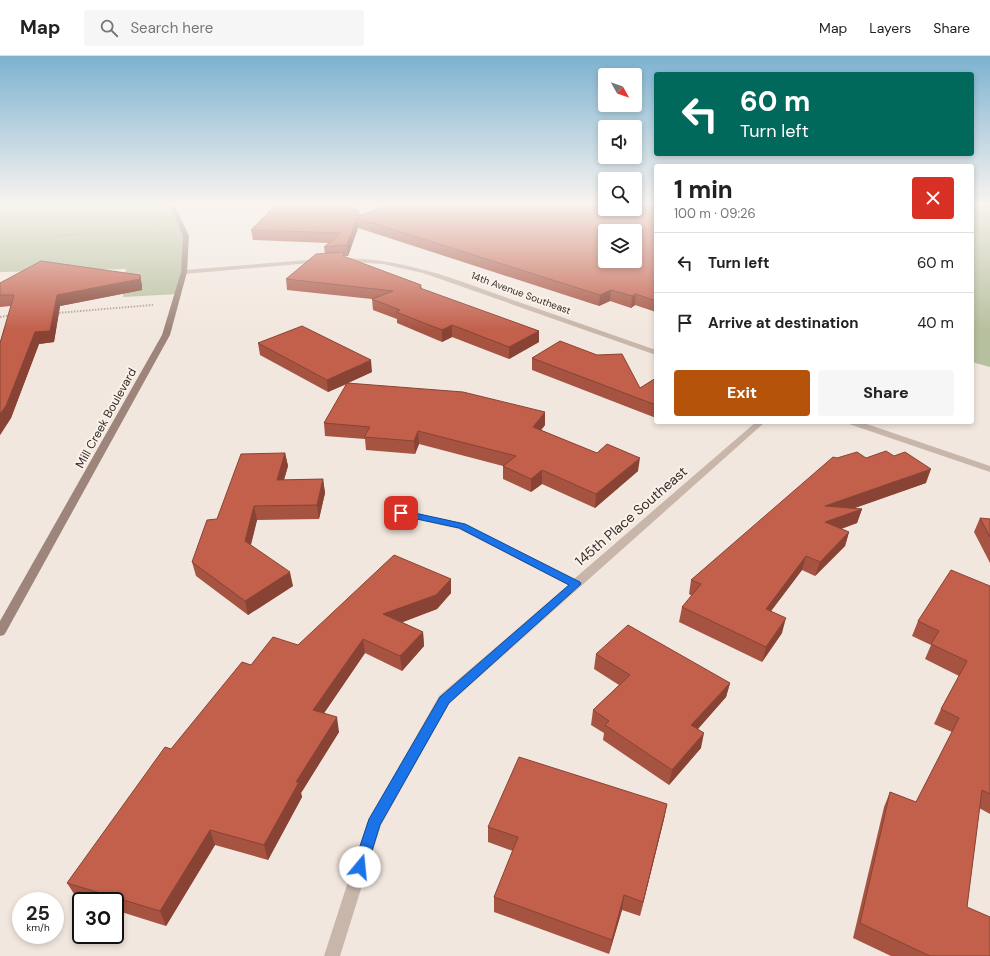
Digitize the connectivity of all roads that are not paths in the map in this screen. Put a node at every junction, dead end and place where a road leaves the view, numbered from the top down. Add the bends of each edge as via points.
1 (185, 246) edge
2 (328, 260) edge
3 (335, 260) edge
4 (184, 272) junction
5 (654, 352) edge
6 (759, 424) edge
7 (858, 424) edge
8 (990, 469) edge
9 (401, 513) dead end
10 (576, 584) junction
11 (0, 632) edge
12 (332, 956) edge

1 - 4 street, Mill Creek Boulevard
2 - 4 street
3 - 5 street, 14th Avenue Southeast via 395,263 439,276
4 - 11 street, Mill Creek Boulevard via 166,335
6 - 10 street, 145th Place Southeast
7 - 8 street
9 - 10 street via 462,526
10 - 12 street, 145th Place Southeast via 444,700 374,823

